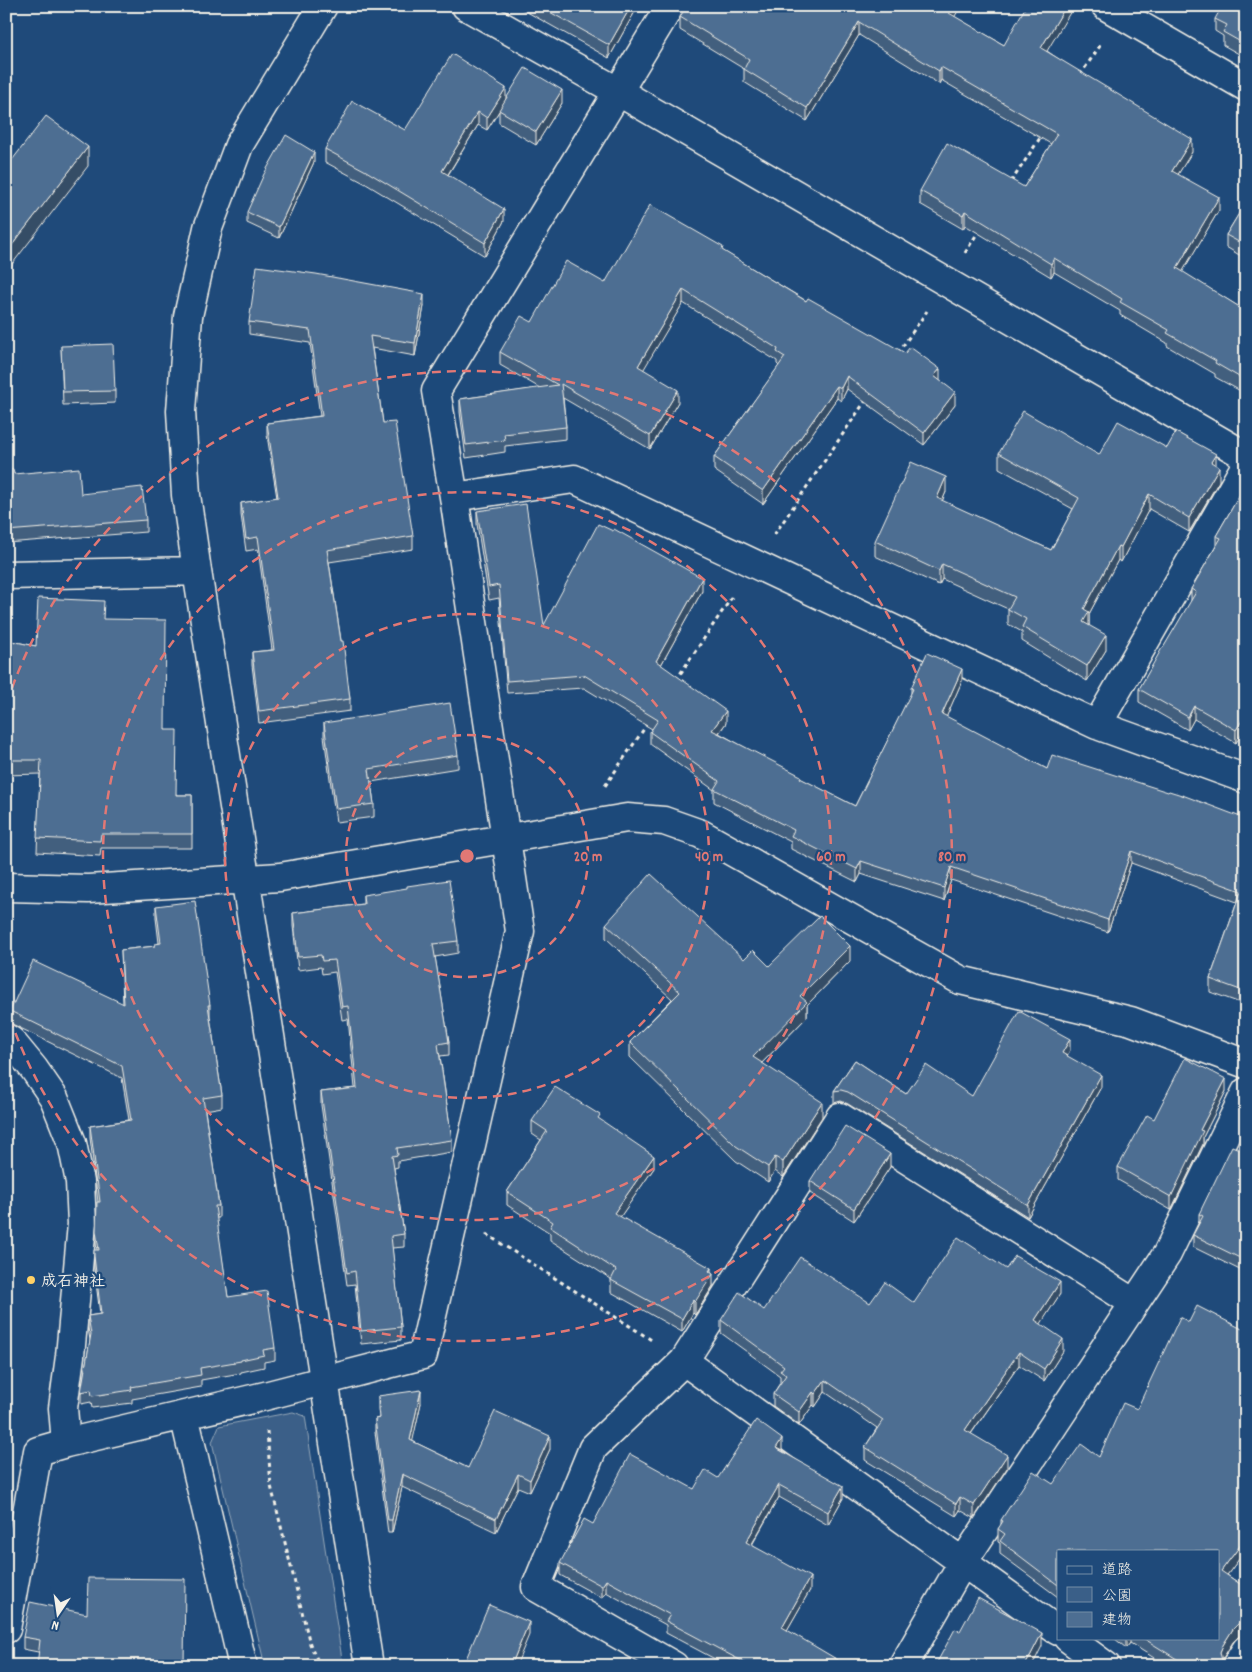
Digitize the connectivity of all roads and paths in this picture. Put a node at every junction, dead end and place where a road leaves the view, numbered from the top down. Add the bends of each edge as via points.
1 (322, 6) edge
2 (466, 6) edge
3 (670, 6) edge
4 (1113, 10) edge
5 (1076, 81) edge
6 (1246, 87) edge
7 (619, 92) junction
8 (1044, 132) edge
9 (1011, 182) edge
10 (984, 224) edge
11 (946, 283) junction
12 (895, 357) edge
13 (867, 398) edge
14 (1246, 456) edge
15 (1246, 465) edge
16 (454, 497) junction
17 (755, 564) junction
18 (197, 572) junction
19 (6, 575) edge
20 (674, 684) edge
21 (652, 716) edge
22 (1097, 725) junction
23 (1246, 779) edge
24 (603, 789) dead end
25 (506, 838) junction
26 (245, 880) junction
27 (6, 887) edge
28 (6, 1038) edge
29 (1246, 1064) edge
30 (1246, 1092) edge
31 (484, 1233) dead end
32 (1134, 1303) junction
33 (684, 1361) junction
34 (323, 1380) junction
35 (265, 1396) junction
36 (184, 1415) junction
37 (66, 1443) junction
38 (963, 1562) junction
39 (6, 1629) edge
40 (1057, 1630) edge
41 (1071, 1640) edge
42 (1246, 1650) edge
43 (243, 1666) edge
44 (320, 1666) edge
45 (369, 1666) edge
46 (674, 1666) edge
47 (903, 1666) edge
48 (1106, 1666) edge
49 (1236, 1666) edge

1 - 18 street via 239,145 208,228 188,316 181,411 186,495
2 - 7 street
3 - 7 street
4 - 5 path
4 - 6 street
7 - 11 street
7 - 16 street via 436,391
8 - 9 path
10 - 11 path
11 - 12 path
11 - 14 street
13 - 17 path
15 - 22 street
16 - 17 street via 574,479
16 - 25 street
17 - 20 path
17 - 22 street
18 - 19 street
18 - 26 street
21 - 24 path
22 - 23 street
25 - 26 street via 280,877
25 - 29 street via 627,818 664,821 702,834 960,980 1132,1020
25 - 34 street via 520,931 423,1355
26 - 27 street via 88,889
26 - 34 street
28 - 37 street via 54,1098 72,1143 80,1182 82,1224 63,1408
30 - 32 street via 1167,1254
31 - 33 path
32 - 33 street via 840,1117
32 - 38 street
33 - 38 street
33 - 46 street via 593,1448 536,1587
34 - 35 street
34 - 45 street
35 - 36 street
35 - 44 path via 271,1486 310,1644
36 - 37 street
36 - 43 street
37 - 39 street via 38,1451
38 - 40 street
38 - 47 street
41 - 48 street
42 - 49 street

